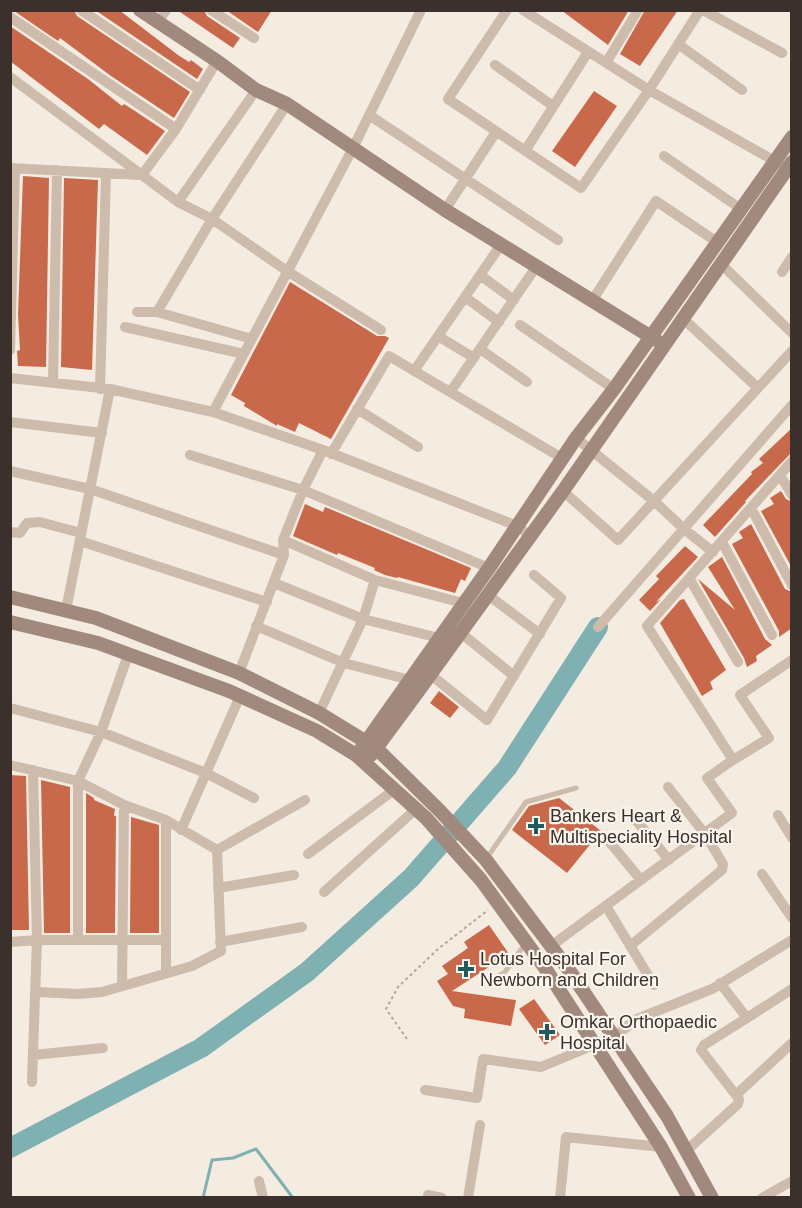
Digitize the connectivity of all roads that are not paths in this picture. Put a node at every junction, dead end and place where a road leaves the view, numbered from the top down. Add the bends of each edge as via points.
1 (81, 10) edge
2 (140, 10) edge
3 (211, 10) edge
4 (421, 10) edge
5 (507, 10) edge
6 (523, 10) edge
7 (638, 10) edge
8 (701, 10) edge
9 (10, 16) edge
10 (162, 16) edge
11 (254, 38) dead end
12 (678, 44) junction
13 (588, 52) junction
14 (782, 53) dead end
15 (218, 61) junction
16 (606, 63) junction
17 (495, 65) dead end
18 (10, 77) edge
19 (200, 90) junction
20 (256, 90) junction
21 (648, 90) junction
22 (742, 90) dead end
23 (287, 104) junction
24 (553, 106) junction
25 (369, 115) junction
26 (176, 129) junction
27 (496, 132) junction
28 (792, 137) edge
29 (352, 150) junction
30 (525, 151) junction
31 (664, 156) dead end
32 (775, 161) junction
33 (789, 165) edge
34 (13, 168) edge
35 (57, 170) junction
36 (106, 174) junction
37 (142, 175) junction
38 (466, 178) junction
39 (178, 202) junction
40 (741, 209) junction
41 (445, 210) junction
42 (212, 219) junction
43 (558, 240) dead end
44 (717, 242) junction
45 (500, 246) junction
46 (792, 257) edge
47 (721, 264) junction
48 (536, 267) junction
49 (287, 272) junction
50 (782, 272) dead end
51 (480, 274) junction
52 (465, 297) junction
53 (514, 300) junction
54 (592, 301) junction
55 (138, 312) dead end
56 (157, 312) junction
57 (499, 322) junction
58 (689, 324) dead end
59 (519, 325) dead end
60 (125, 327) dead end
61 (381, 330) dead end
62 (792, 333) edge
63 (438, 336) junction
64 (651, 337) junction
65 (252, 339) junction
66 (664, 346) junction
67 (10, 350) edge
68 (792, 351) edge
69 (244, 354) junction
70 (477, 354) junction
71 (414, 371) junction
72 (10, 378) edge
73 (53, 382) junction
74 (527, 382) dead end
75 (758, 388) junction
76 (105, 389) junction
77 (614, 389) junction
78 (451, 391) junction
79 (792, 405) edge
80 (357, 410) junction
81 (213, 412) junction
82 (10, 422) edge
83 (102, 433) junction
84 (576, 438) junction
85 (418, 447) dead end
86 (591, 450) junction
87 (327, 452) junction
88 (190, 455) dead end
89 (562, 458) junction
90 (792, 461) edge
91 (10, 471) edge
92 (780, 475) junction
93 (90, 489) junction
94 (303, 490) junction
95 (563, 491) junction
96 (792, 495) edge
97 (654, 501) junction
98 (751, 508) junction
99 (517, 526) junction
100 (684, 529) junction
101 (10, 532) edge
102 (531, 536) junction
103 (80, 537) junction
104 (283, 540) junction
105 (722, 542) junction
106 (713, 552) junction
107 (284, 555) junction
108 (489, 568) junction
109 (534, 575) dead end
110 (689, 578) junction
111 (375, 580) junction
112 (274, 583) junction
113 (792, 585) edge
114 (488, 595) junction
115 (10, 597) edge
116 (267, 602) junction
117 (463, 603) junction
118 (66, 610) junction
119 (363, 619) junction
120 (10, 622) edge
121 (256, 626) junction
122 (598, 627) dead end
123 (461, 633) junction
124 (540, 634) junction
125 (772, 635) dead end
126 (439, 638) junction
127 (128, 655) junction
128 (792, 660) edge
129 (738, 662) dead end
130 (344, 663) junction
131 (239, 673) junction
132 (431, 675) junction
133 (514, 676) junction
134 (410, 680) junction
135 (240, 696) junction
136 (10, 708) edge
137 (319, 713) junction
138 (101, 732) junction
139 (371, 745) junction
140 (360, 759) junction
141 (733, 760) junction
142 (10, 765) edge
143 (33, 770) junction
144 (206, 773) junction
145 (78, 781) junction
146 (668, 787) dead end
147 (576, 788) dead end
148 (394, 790) junction
149 (255, 798) dead end
150 (305, 800) dead end
151 (124, 805) junction
152 (421, 813) junction
153 (778, 815) dead end
154 (166, 819) junction
155 (635, 819) dead end
156 (181, 830) junction
157 (705, 834) junction
158 (792, 838) edge
159 (608, 840) dead end
160 (217, 850) junction
161 (308, 854) dead end
162 (486, 860) junction
163 (669, 860) junction
164 (762, 874) dead end
165 (294, 875) dead end
166 (641, 880) junction
167 (218, 888) junction
168 (324, 892) dead end
169 (606, 906) junction
170 (792, 918) edge
171 (302, 927) dead end
172 (122, 939) junction
173 (37, 940) junction
174 (78, 940) junction
175 (165, 940) junction
176 (792, 940) edge
177 (10, 942) edge
178 (220, 942) junction
179 (526, 943) junction
180 (551, 946) junction
181 (630, 946) junction
182 (166, 973) junction
183 (489, 981) dead end
184 (720, 983) junction
185 (654, 985) dead end
186 (122, 986) junction
187 (792, 990) edge
188 (35, 992) junction
189 (747, 1018) junction
190 (614, 1037) junction
191 (792, 1042) edge
192 (594, 1045) junction
193 (103, 1048) dead end
194 (33, 1054) junction
195 (32, 1082) dead end
196 (425, 1090) dead end
197 (736, 1094) junction
198 (480, 1125) dead end
199 (661, 1146) junction
200 (687, 1150) junction
201 (259, 1181) dead end
202 (792, 1181) edge
203 (263, 1197) edge
204 (428, 1197) edge
205 (442, 1197) edge
206 (468, 1197) edge
207 (560, 1197) edge
208 (689, 1197) edge
209 (712, 1197) edge
210 (762, 1197) edge

1 - 19 street
2 - 10 street
3 - 11 street
4 - 25 street
5 - 27 street via 448,99
6 - 13 street
7 - 16 street
8 - 12 street
8 - 14 street
9 - 26 street
10 - 15 street
12 - 21 street
12 - 22 street
13 - 16 street
13 - 24 street
15 - 19 street
15 - 20 street
16 - 21 street
17 - 24 street
18 - 37 street
19 - 26 street
20 - 23 street
20 - 39 street
21 - 30 street via 581,188
21 - 32 street
23 - 29 street
23 - 42 street
24 - 30 street
25 - 29 street
25 - 38 street
26 - 37 street
27 - 30 street
27 - 38 street
28 - 32 street
29 - 41 street
29 - 49 street
31 - 40 street
32 - 33 street
32 - 40 street
33 - 47 street
34 - 35 street
34 - 67 street
35 - 36 street
35 - 73 street
36 - 37 street
36 - 76 street
37 - 39 street
38 - 41 street
38 - 43 street
39 - 42 street
40 - 44 street
41 - 45 street
42 - 49 street
42 - 56 street
44 - 54 street via 656,201
44 - 64 street
45 - 48 street
45 - 51 street
46 - 50 street
47 - 62 street
47 - 66 street
48 - 53 street
48 - 54 street
49 - 61 street
49 - 65 street
51 - 52 street
51 - 53 street
52 - 57 street
52 - 63 street
53 - 57 street
54 - 64 street
55 - 56 street
56 - 65 street
57 - 70 street
58 - 75 street
59 - 77 street
60 - 69 street
63 - 70 street
63 - 71 street
64 - 66 street
64 - 77 street
65 - 69 street
66 - 86 street
68 - 75 street
69 - 81 street
70 - 74 street
70 - 78 street
71 - 78 street
71 - 80 street via 389,356
72 - 73 street
73 - 76 street
75 - 97 street
76 - 81 street
76 - 83 street
77 - 84 street
78 - 89 street
79 - 100 street
80 - 85 street
80 - 87 street
81 - 87 street
82 - 83 street
83 - 93 street
84 - 86 street
84 - 89 street
86 - 95 street
86 - 97 street
87 - 94 street
87 - 99 street
88 - 94 street
89 - 99 street
90 - 92 street
91 - 93 street
92 - 96 street
92 - 98 street
93 - 103 street
93 - 107 street
94 - 104 street
94 - 108 street
95 - 97 street via 618,540
95 - 102 street
97 - 100 street
98 - 105 street
98 - 113 street
99 - 102 street
99 - 108 street
100 - 106 street
100 - 122 street
101 - 103 street via 20,533 27,523 40,522
102 - 114 street
103 - 116 street
103 - 118 street
104 - 107 street
104 - 111 street
105 - 106 street
105 - 125 street
106 - 110 street
107 - 112 street
108 - 117 street
109 - 124 street via 561,598
110 - 129 street
110 - 141 street via 647,626
111 - 117 street
111 - 119 street
112 - 116 street
112 - 119 street
114 - 123 street
114 - 124 street
115 - 118 street
116 - 121 street
117 - 126 street
118 - 131 street
119 - 126 street
119 - 130 street
120 - 127 street
121 - 130 street
121 - 131 street
123 - 132 street
123 - 133 street
124 - 133 street
126 - 134 street
127 - 135 street
127 - 138 street
128 - 141 street via 740,695 769,738
130 - 134 street
130 - 137 street
131 - 137 street
132 - 133 street via 487,720
132 - 139 street
134 - 139 street
135 - 140 street via 317,731
135 - 144 street
136 - 138 street
137 - 139 street
138 - 144 street
138 - 145 street
139 - 140 street
139 - 162 street
140 - 148 street
141 - 157 street via 707,778 732,813
142 - 143 street
143 - 145 street
143 - 173 street
144 - 149 street
144 - 156 street
145 - 151 street
145 - 174 street
146 - 157 street
147 - 162 lane via 526,802
148 - 152 street
148 - 161 street
150 - 160 street
151 - 154 street
151 - 172 street
152 - 168 street
152 - 179 street via 472,869
153 - 158 street
154 - 156 street
154 - 175 street
155 - 163 street
156 - 160 street
157 - 163 street
157 - 181 street via 723,864 722,870
159 - 166 street
160 - 167 street
162 - 180 street
163 - 166 street
164 - 170 street
165 - 167 street
166 - 169 street
167 - 178 street
169 - 180 street
169 - 181 street
171 - 178 street
172 - 174 street
172 - 175 street
172 - 186 street
173 - 174 street
173 - 177 street
173 - 188 street
175 - 182 street
176 - 184 street
178 - 182 street via 221,951 192,966
179 - 183 lane via 504,973
179 - 192 street
180 - 190 street
181 - 185 street
182 - 186 street
184 - 189 street
184 - 190 street via 637,1019
186 - 188 street via 102,992
187 - 189 street
188 - 194 street
189 - 197 street via 701,1050
190 - 200 street
191 - 197 street
192 - 196 street via 541,1067 483,1059 477,1098
192 - 199 street
193 - 194 street
194 - 195 street
197 - 200 street via 738,1104
198 - 206 street
199 - 207 street via 566,1137
199 - 208 street
200 - 209 street
201 - 203 street
202 - 210 street
204 - 205 street

